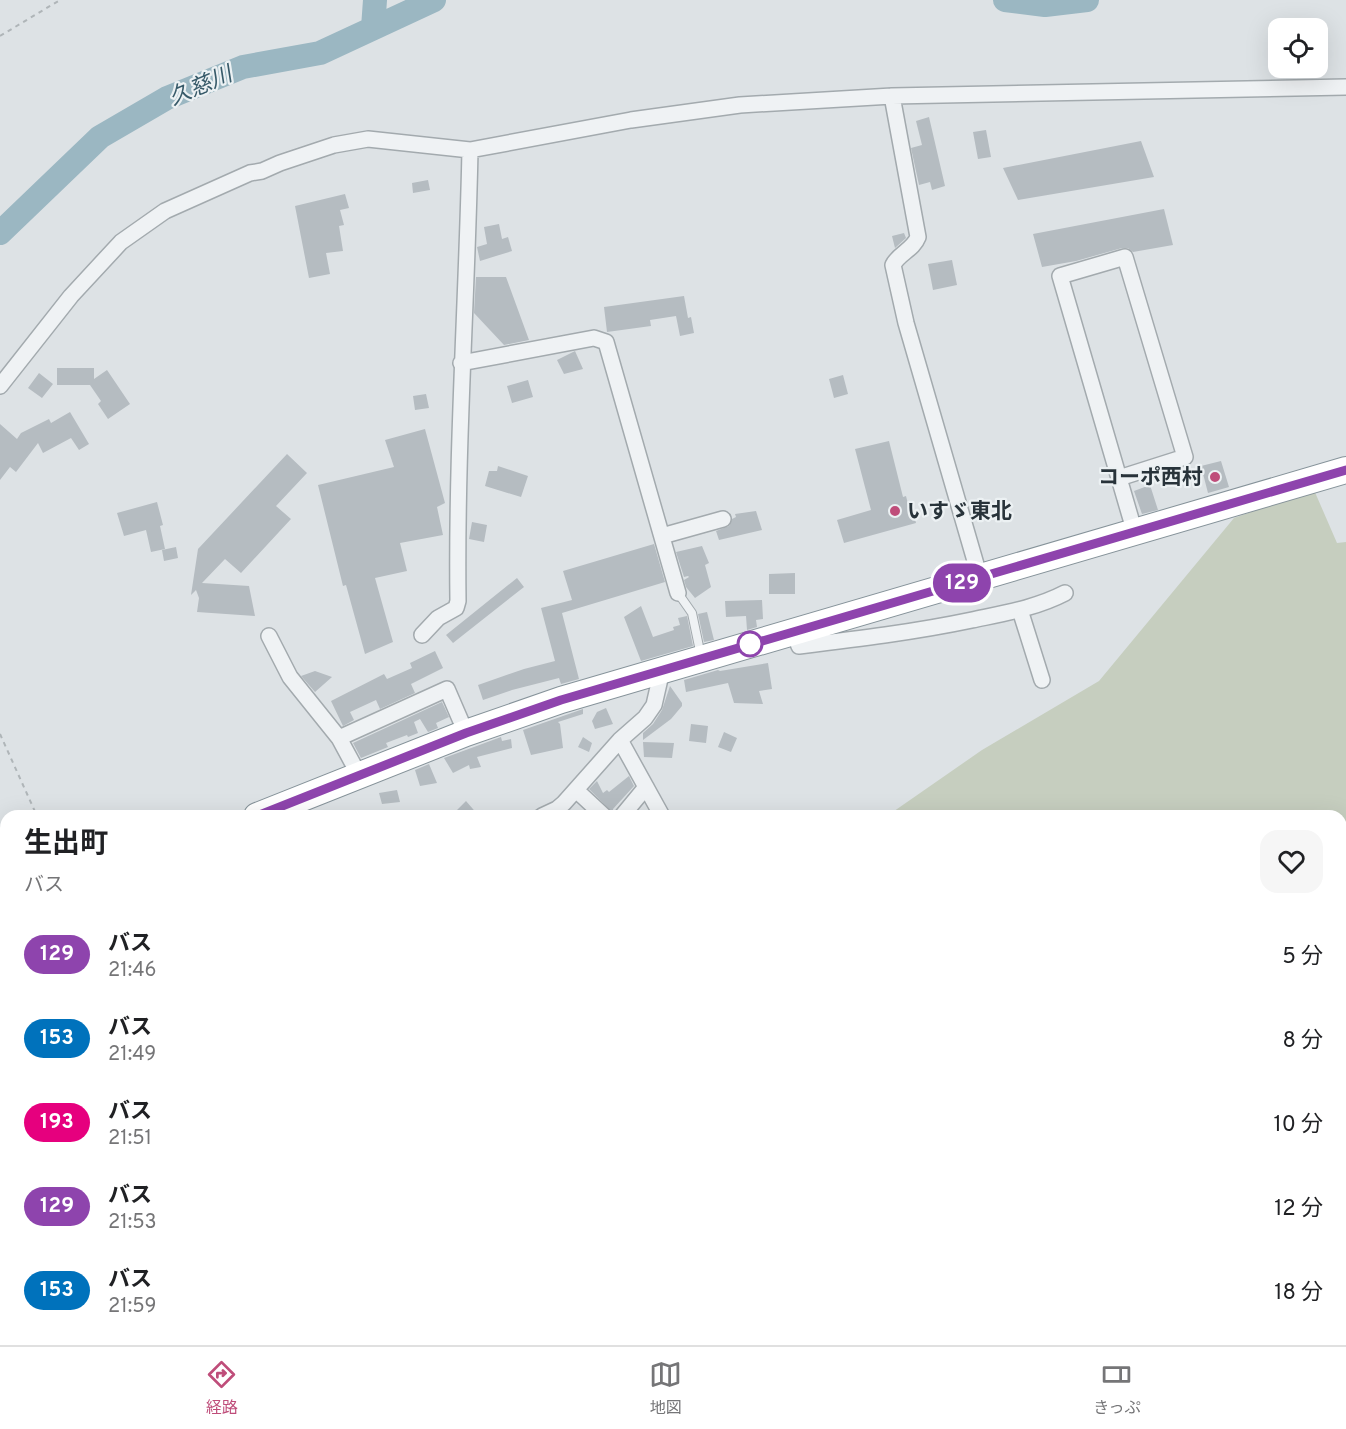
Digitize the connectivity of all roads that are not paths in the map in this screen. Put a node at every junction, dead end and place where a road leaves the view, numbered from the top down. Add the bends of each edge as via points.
1 (1346, 87) edge
2 (892, 96) junction
3 (470, 150) junction
4 (461, 363) junction
5 (0, 386) edge
6 (1346, 470) edge
7 (1119, 478) junction
8 (723, 519) dead end
9 (1135, 533) junction
10 (662, 536) junction
11 (980, 578) junction
12 (1065, 593) dead end
13 (680, 596) joint
14 (1020, 610) junction
15 (793, 631) junction
16 (269, 636) dead end
17 (422, 636) dead end
18 (702, 659) junction
19 (662, 670) junction
20 (1042, 680) dead end
21 (466, 733) junction
22 (339, 738) junction
23 (620, 740) junction
24 (359, 775) junction
25 (646, 787) junction
26 (576, 790) junction
27 (272, 810) edge
28 (555, 810) edge
29 (598, 810) edge
30 (627, 810) edge
31 (659, 810) edge

1 - 2 street
2 - 3 street via 700,110
2 - 11 street via 918,237 915,245 893,264 907,326
3 - 4 street
3 - 5 street via 368,139 334,145 250,173 165,211 121,242 71,296
4 - 10 street via 594,338 606,342
4 - 17 street via 458,601 456,608 438,618
6 - 9 highway
7 - 7 street via 1185,457 1125,257 1060,276
7 - 9 street
8 - 10 street
9 - 11 highway
10 - 13 street
11 - 15 highway
12 - 14 street
13 - 18 lane via 692,613
14 - 15 street via 892,634 799,646
14 - 20 street
15 - 18 highway
16 - 22 street via 290,677
18 - 19 highway
19 - 21 highway
19 - 23 street via 654,705
21 - 22 street via 447,689
21 - 24 highway
22 - 24 street
23 - 25 street
23 - 26 street
24 - 27 highway
25 - 30 street
25 - 31 street
26 - 28 street
26 - 29 street

